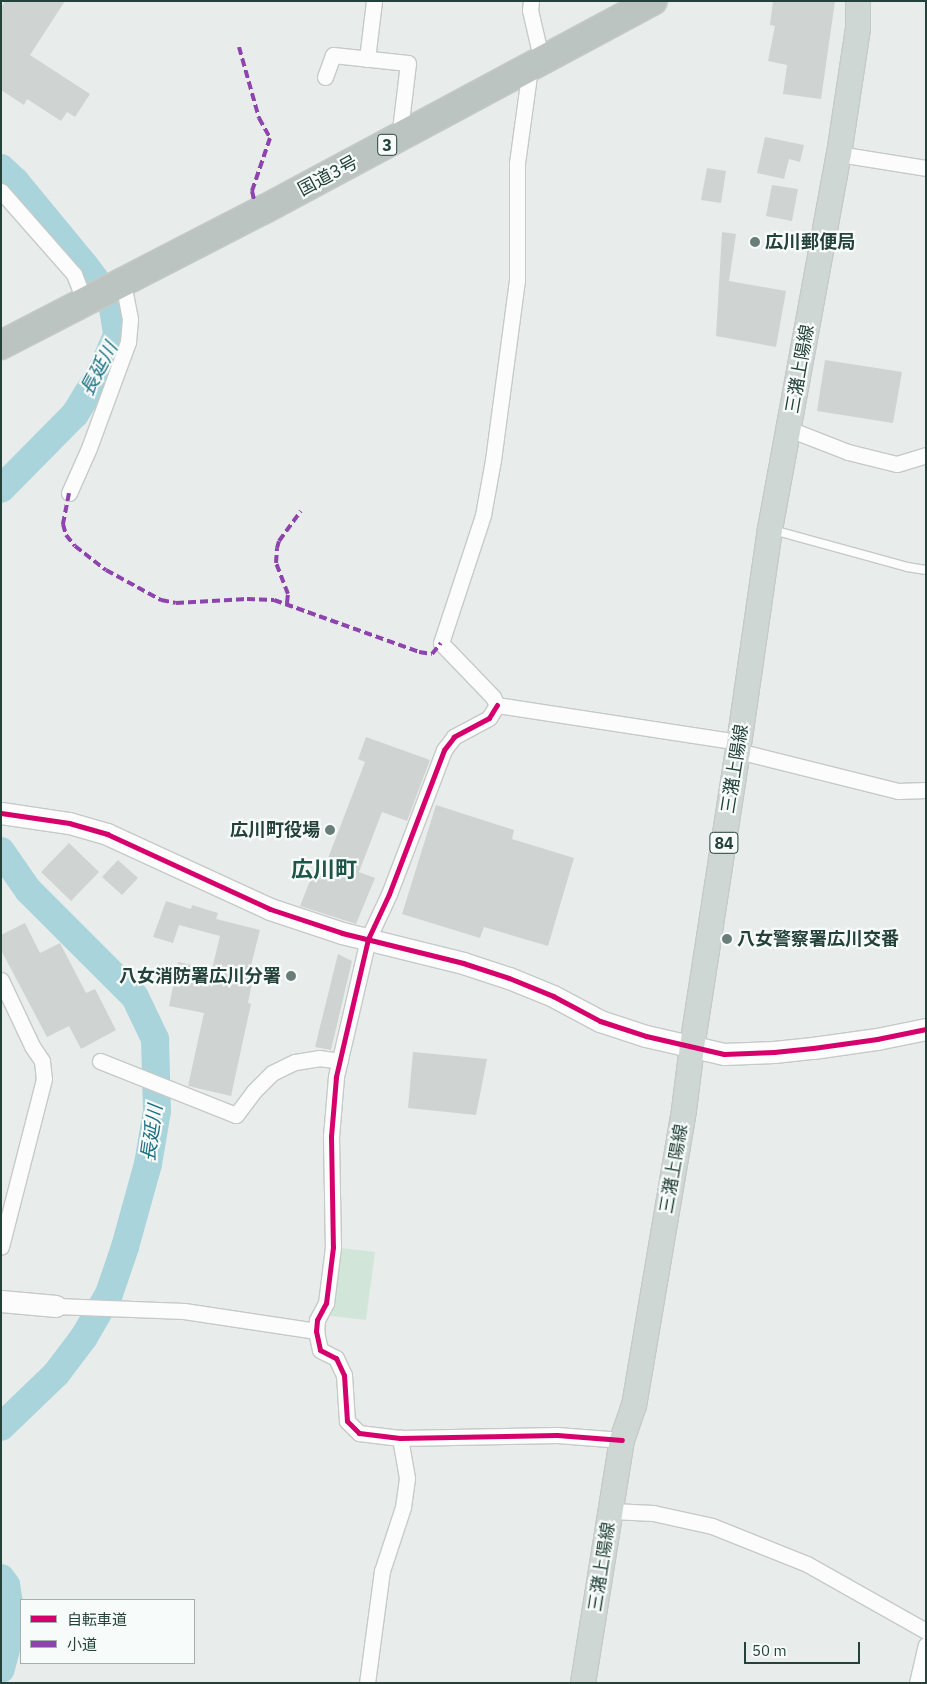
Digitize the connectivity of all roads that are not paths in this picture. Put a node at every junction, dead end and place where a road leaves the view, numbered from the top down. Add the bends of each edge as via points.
1 (374, 1) edge
2 (531, 1) edge
3 (652, 1) edge
4 (858, 1) edge
5 (367, 59) junction
6 (536, 65) junction
7 (325, 77) dead end
8 (399, 138) junction
9 (839, 154) junction
10 (926, 168) edge
11 (1, 191) edge
12 (121, 285) junction
13 (88, 301) junction
14 (1, 345) edge
15 (789, 429) junction
16 (926, 455) edge
17 (69, 493) dead end
18 (770, 529) junction
19 (926, 570) edge
20 (497, 705) junction
21 (739, 747) junction
22 (926, 790) edge
23 (1, 813) edge
24 (368, 939) junction
25 (1, 980) edge
26 (926, 1029) edge
27 (692, 1047) junction
28 (340, 1060) junction
29 (100, 1061) dead end
30 (1, 1247) edge
31 (1, 1301) edge
32 (56, 1306) joint
33 (316, 1331) junction
34 (400, 1438) junction
35 (622, 1440) junction
36 (612, 1510) junction
37 (926, 1632) edge
38 (926, 1645) edge
39 (367, 1683) edge
40 (583, 1683) edge
41 (916, 1683) edge

1 - 5 street
2 - 6 street
3 - 6 highway, 国道3号 / 3
4 - 9 main road, 三潴上陽線 / 84 via 858,28
5 - 7 street via 333,55
5 - 8 street via 408,63
6 - 8 highway, 国道3号 / 3
6 - 20 street via 517,163 516,280 493,460 482,515 441,643
8 - 12 highway, 国道3号 / 3
9 - 10 street
9 - 15 main road, 三潴上陽線 / 84
11 - 13 street via 74,274
12 - 13 highway, 国道3号 / 3
12 - 17 street via 130,319 128,342
13 - 14 highway, 国道3号 / 3
15 - 16 street via 848,452 897,464
15 - 18 main road, 三潴上陽線 / 84
18 - 19 lane
18 - 21 main road, 三潴上陽線 / 84
20 - 21 street
20 - 24 street via 489,718 454,737 444,750 389,894
21 - 22 street via 898,791
21 - 27 main road, 三潴上陽線 / 84
23 - 24 street via 68,823 108,834 270,910
24 - 27 street via 509,978 553,996 600,1021
24 - 28 street
25 - 30 street via 42,1061 44,1078
26 - 27 street via 877,1040 774,1052 724,1054
27 - 35 main road, 三潴上陽線 / 84 via 634,1406
28 - 29 street via 319,1058 295,1062 272,1073 236,1115
28 - 33 street via 331,1136 333,1247 326,1303 317,1320
31 - 32 street
32 - 33 street via 184,1311
33 - 34 street via 320,1350 336,1358 344,1375 348,1421 359,1433
34 - 35 street via 557,1435
34 - 39 street via 407,1478 403,1507 382,1572
35 - 36 main road, 三潴上陽線 / 84
36 - 37 street via 653,1513 712,1526 807,1564
36 - 40 main road, 三潴上陽線 / 84
38 - 41 street

